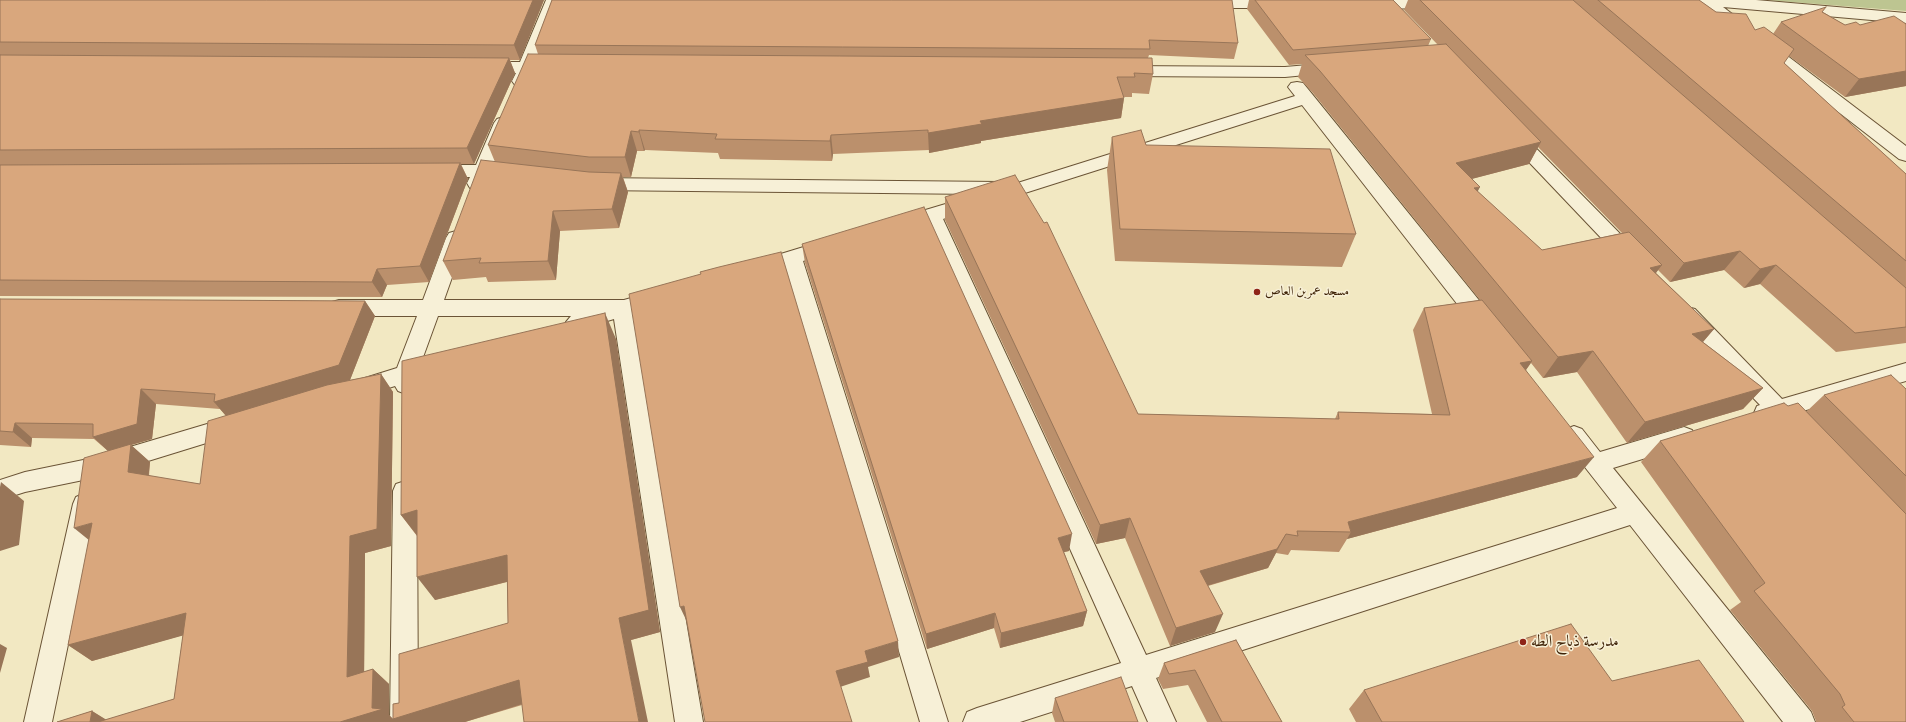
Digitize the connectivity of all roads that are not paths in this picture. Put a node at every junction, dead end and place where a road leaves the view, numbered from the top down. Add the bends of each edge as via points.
1 (554, 0) edge
2 (1703, 0) edge
3 (1191, 2) edge
4 (1293, 3) edge
5 (1451, 3) edge
6 (1348, 4) edge
7 (1388, 4) junction
8 (1906, 18) edge
9 (1404, 21) edge
10 (471, 67) edge
11 (1348, 67) edge
12 (527, 68) junction
13 (567, 68) edge
14 (1109, 71) edge
15 (1285, 72) junction
16 (1306, 98) junction
17 (1501, 122) edge
18 (1906, 155) edge
19 (418, 171) edge
20 (482, 171) junction
21 (528, 176) edge
22 (574, 181) edge
23 (1022, 188) junction
24 (471, 200) edge
25 (931, 215) junction
26 (463, 221) edge
27 (880, 231) edge
28 (851, 240) edge
29 (792, 258) junction
30 (1644, 271) edge
31 (733, 275) edge
32 (674, 293) edge
33 (1672, 300) edge
34 (319, 307) edge
35 (430, 308) junction
36 (623, 308) junction
37 (555, 329) edge
38 (1498, 339) edge
39 (451, 360) edge
40 (1906, 372) edge
41 (406, 374) junction
42 (337, 394) edge
43 (406, 406) edge
44 (1777, 409) junction
45 (1747, 418) edge
46 (253, 420) edge
47 (1561, 420) edge
48 (1702, 432) edge
49 (1809, 443) edge
50 (1596, 463) junction
51 (93, 468) junction
52 (405, 469) edge
53 (0, 482) edge
54 (25, 482) junction
55 (0, 490) edge
56 (1635, 513) junction
57 (1139, 671) junction
58 (38, 722) edge
59 (404, 722) edge
60 (689, 722) edge
61 (934, 722) edge
62 (977, 722) edge
63 (1162, 722) edge
64 (1801, 722) edge

1 - 12 street
2 - 8 street
2 - 18 street
3 - 4 street
5 - 7 street
6 - 7 street
7 - 9 street
10 - 12 street
11 - 15 street
12 - 13 street
12 - 20 street
14 - 15 street
15 - 16 street
16 - 23 street
16 - 38 street
17 - 30 street
19 - 20 street
20 - 21 street
20 - 24 street
22 - 23 street via 596,184
23 - 25 street
25 - 27 street
25 - 57 street
26 - 35 street
28 - 29 street
29 - 31 street
29 - 61 street
32 - 36 street
33 - 44 street
34 - 35 street
35 - 36 street
35 - 41 street
36 - 37 street
36 - 60 street
39 - 41 street
40 - 44 street
41 - 42 street
41 - 43 street
44 - 45 street
44 - 49 street
46 - 51 street
47 - 50 street
48 - 50 street
50 - 56 street
51 - 54 street
51 - 58 street
52 - 59 street
53 - 54 street
54 - 55 street
56 - 57 street
56 - 64 street
57 - 62 street
57 - 63 street

